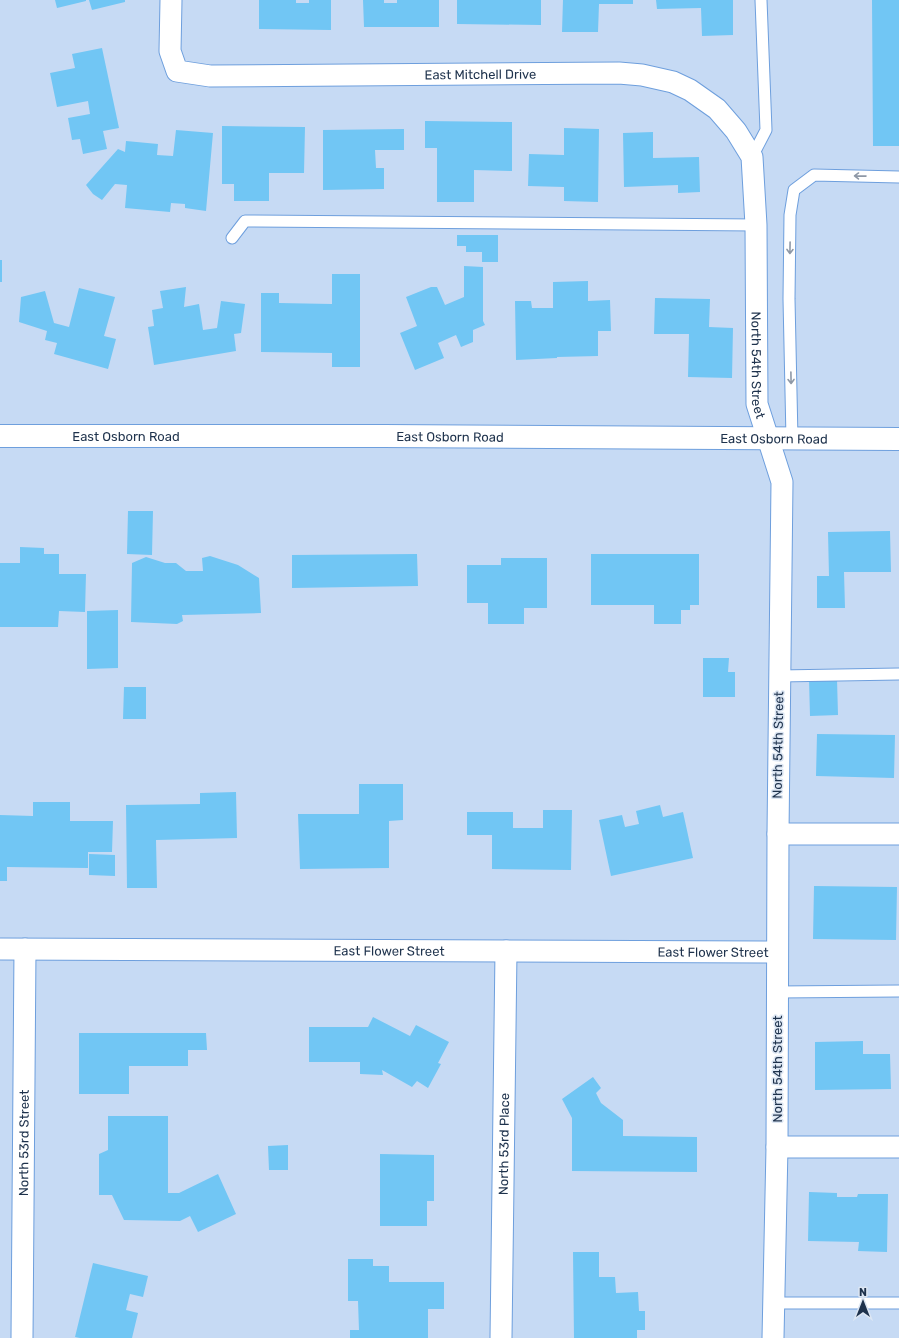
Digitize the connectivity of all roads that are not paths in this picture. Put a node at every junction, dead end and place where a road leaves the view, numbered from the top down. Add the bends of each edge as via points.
1 (171, 0) edge
2 (761, 0) edge
3 (752, 157) junction
4 (899, 177) edge
5 (756, 224) junction
6 (232, 238) dead end
7 (0, 436) edge
8 (769, 438) junction
9 (792, 439) junction
10 (899, 439) edge
11 (899, 674) edge
12 (779, 676) junction
13 (778, 834) junction
14 (899, 834) edge
15 (0, 949) edge
16 (25, 949) junction
17 (506, 951) junction
18 (777, 952) junction
19 (899, 991) edge
20 (777, 992) junction
21 (777, 1147) junction
22 (899, 1147) edge
23 (773, 1303) junction
24 (899, 1303) edge
25 (22, 1338) edge
26 (500, 1338) edge
27 (773, 1338) edge

1 - 3 street, East Mitchell Drive via 170,51 177,71 210,76 642,75 673,82 690,90 717,109 736,131
2 - 3 lane via 766,130
3 - 5 street, North 54th Street
4 -> 9 lane via 814,174 794,190 790,215 789,299
5 - 6 lane via 245,221
5 - 8 street, North 54th Street via 757,404
7 - 8 street, East Osborn Road
8 - 9 street, East Osborn Road
8 - 12 street, North 54th Street via 782,482
9 - 10 street, East Osborn Road
11 - 12 lane
12 - 13 street, North 54th Street
13 - 14 street
13 - 18 street, North 54th Street
15 - 16 street, East Flower Street
16 - 17 street, East Flower Street
16 - 25 street, North 53rd Street
17 - 18 street, East Flower Street
17 - 26 street, North 53rd Place
18 - 20 street, North 54th Street
19 - 20 lane
20 - 21 street, North 54th Street
21 - 22 street
21 - 23 street, North 54th Street
23 - 24 lane
23 - 27 street, North 54th Street

